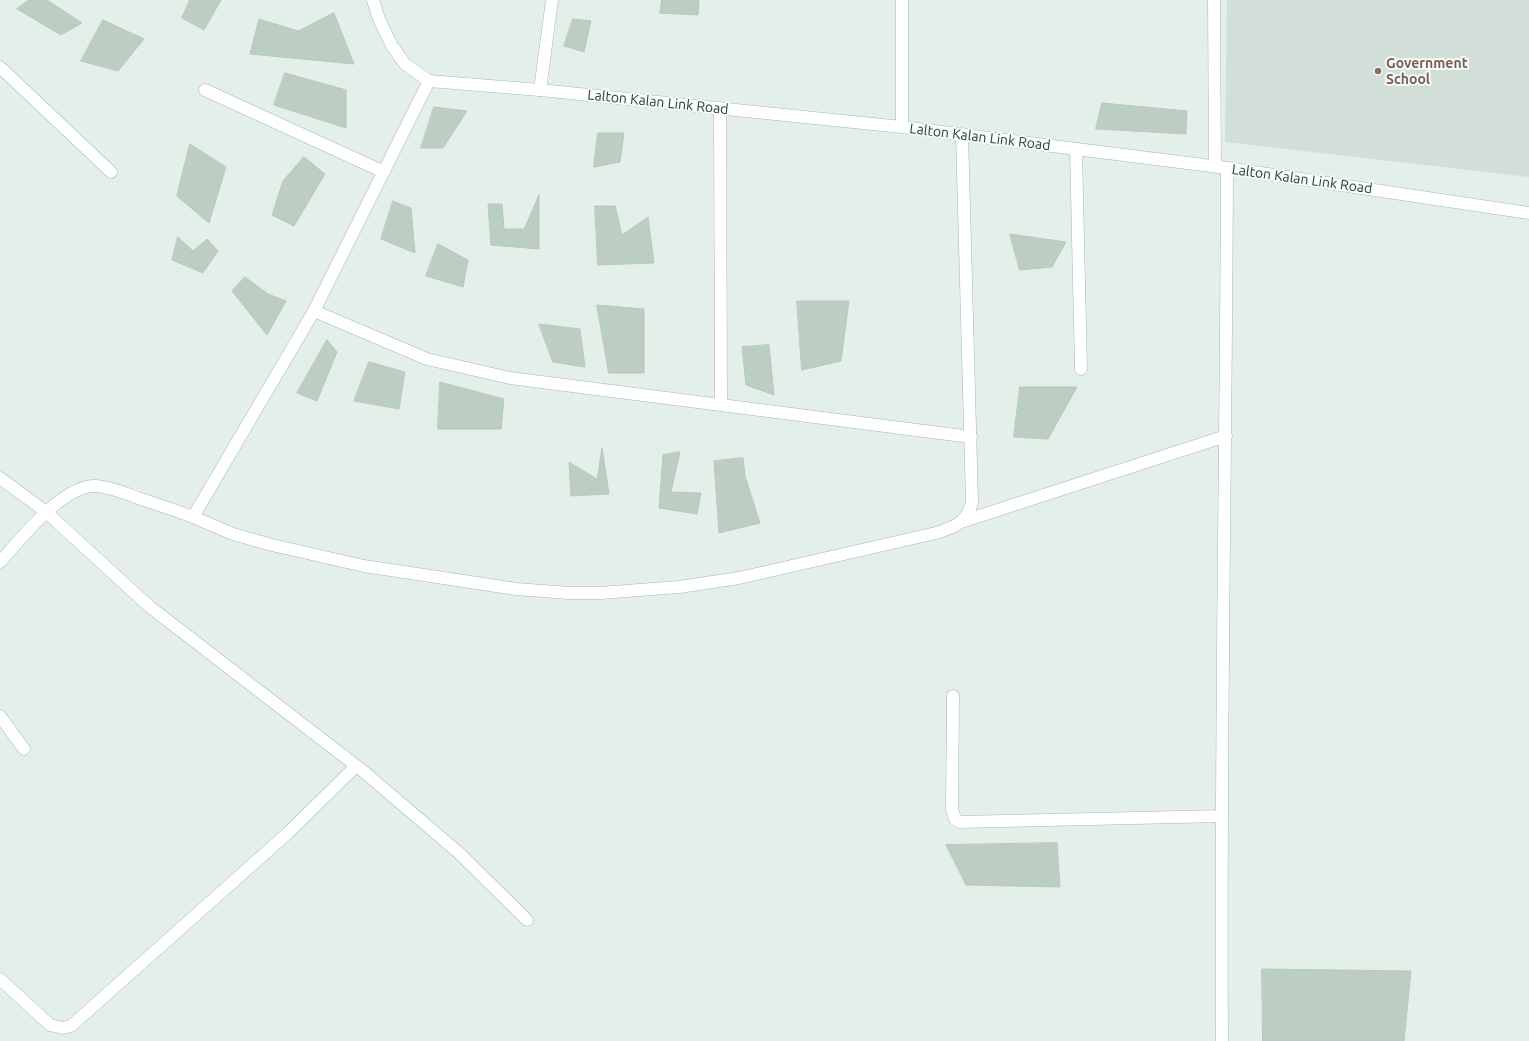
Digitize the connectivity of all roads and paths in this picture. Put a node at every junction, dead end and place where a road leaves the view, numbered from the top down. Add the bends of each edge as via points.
1 (373, 0) edge
2 (552, 0) edge
3 (902, 0) edge
4 (1214, 0) edge
5 (0, 67) edge
6 (430, 81) junction
7 (205, 90) dead end
8 (540, 90) junction
9 (720, 108) junction
10 (902, 127) junction
11 (962, 134) junction
12 (1076, 149) junction
13 (1215, 166) junction
14 (1227, 168) junction
15 (111, 172) dead end
16 (384, 172) junction
17 (1529, 213) edge
18 (314, 311) junction
19 (1081, 369) dead end
20 (721, 404) junction
21 (1226, 436) junction
22 (971, 437) junction
23 (0, 478) edge
24 (45, 512) junction
25 (193, 517) junction
26 (964, 521) junction
27 (0, 562) edge
28 (953, 696) dead end
29 (0, 716) edge
30 (24, 749) dead end
31 (356, 766) junction
32 (1222, 816) junction
33 (527, 920) dead end
34 (0, 979) edge
35 (1222, 1041) edge

1 - 6 street via 378,19 392,46 405,64
2 - 8 street
3 - 10 street
4 - 13 street
5 - 15 street
6 - 8 street, Lalton Kalan Link Road
6 - 16 street
7 - 16 street
8 - 9 street, Lalton Kalan Link Road
9 - 10 street, Lalton Kalan Link Road
9 - 20 street
10 - 11 street, Lalton Kalan Link Road
11 - 12 street, Lalton Kalan Link Road
11 - 22 street
12 - 13 street, Lalton Kalan Link Road
12 - 19 street
13 - 14 street, Lalton Kalan Link Road
14 - 17 street, Lalton Kalan Link Road
14 - 21 street
16 - 18 street
18 - 20 street via 392,345 450,365 510,378
18 - 25 street
20 - 22 street
21 - 26 street
21 - 32 street
22 - 26 street via 972,502 970,512
23 - 24 street
24 - 25 street via 70,494 96,486 113,489
24 - 27 street
24 - 31 street via 150,607
25 - 26 street via 233,534 364,566 516,589 569,593 679,587 739,578 936,533
28 - 32 street via 952,810 955,819 960,822
29 - 30 street
31 - 33 street via 459,853
31 - 34 street via 289,832 70,1026 63,1028 50,1025
32 - 35 street

